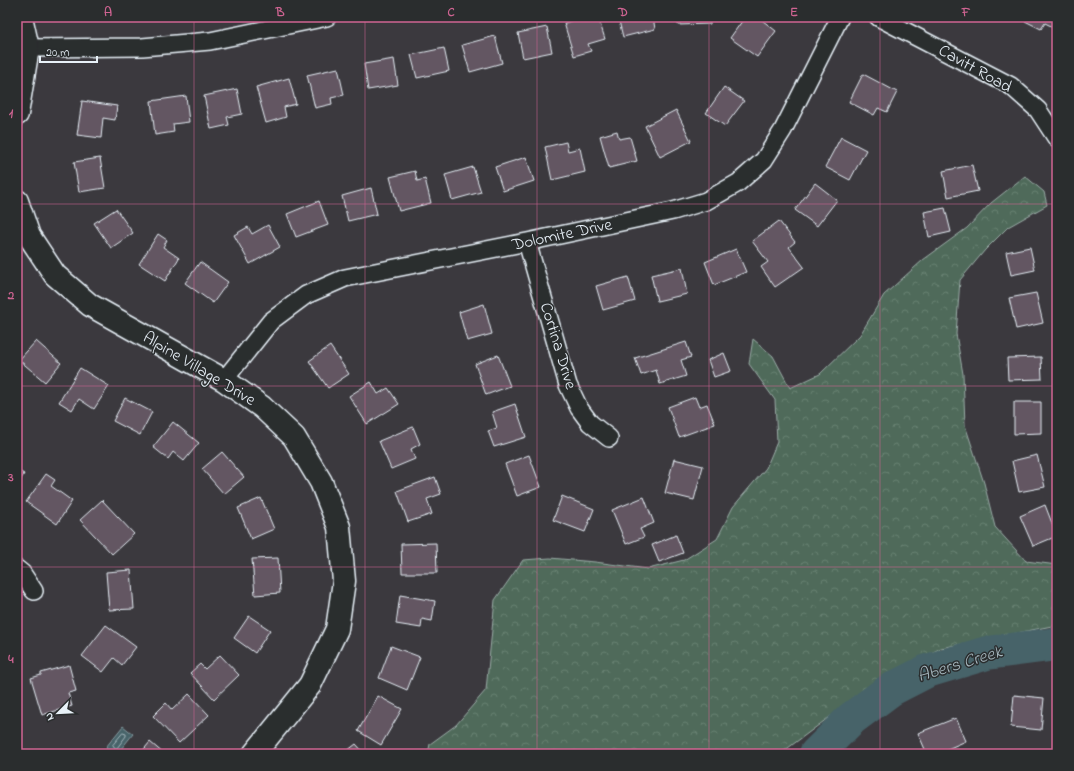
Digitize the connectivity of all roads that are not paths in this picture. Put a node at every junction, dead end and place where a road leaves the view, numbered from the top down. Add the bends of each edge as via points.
1 (21, 17) edge
2 (327, 17) edge
3 (840, 17) edge
4 (878, 17) edge
5 (28, 48) junction
6 (17, 114) edge
7 (1057, 139) edge
8 (17, 201) edge
9 (527, 242) junction
10 (224, 380) junction
11 (609, 438) dead end
12 (17, 569) edge
13 (34, 591) dead end
14 (254, 754) edge

1 - 5 street
2 - 5 street via 210,41 142,47
3 - 9 street, Dolomite Drive via 783,130 764,160 738,183 706,201 673,211
4 - 7 street, Cavitt Road via 1011,86 1038,110
5 - 6 street
8 - 10 street, Alpine Village Drive via 29,236 55,275 90,305
9 - 10 street, Dolomite Drive via 345,278 306,295 271,321
9 - 11 street, Cortina Drive via 568,385 579,408 590,423
10 - 14 street, Alpine Village Drive via 262,407 294,437 321,482 338,527 344,581 337,629 310,684
12 - 13 street

